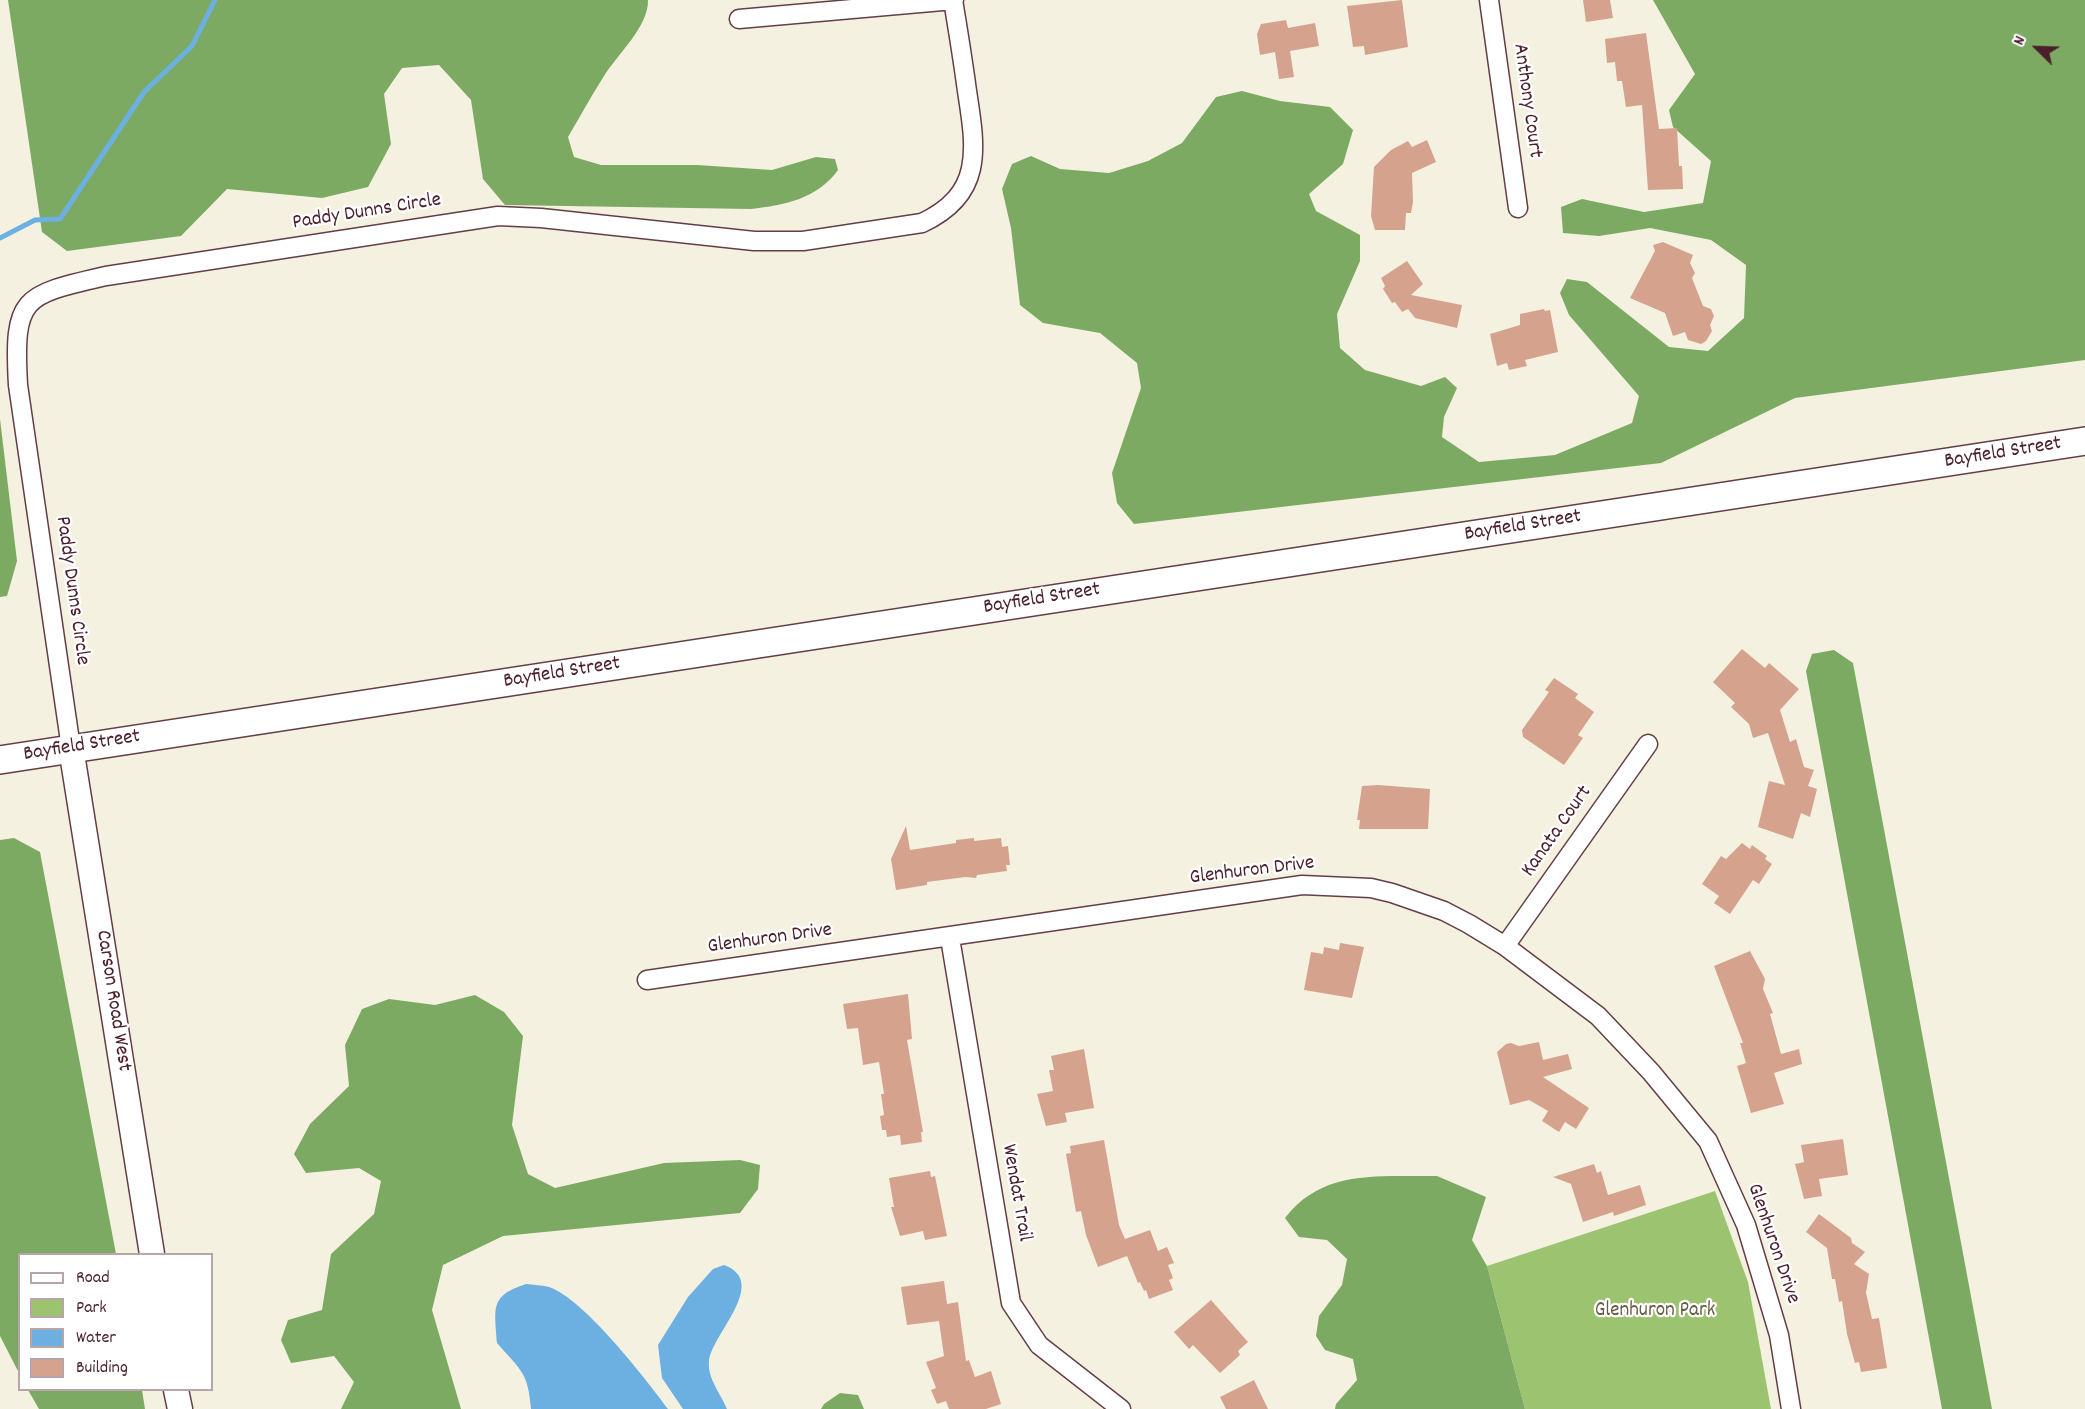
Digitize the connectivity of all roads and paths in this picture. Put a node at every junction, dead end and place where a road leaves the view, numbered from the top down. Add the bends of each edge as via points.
1 (954, 0) edge
2 (1489, 0) edge
3 (740, 19) dead end
4 (1518, 208) dead end
5 (2085, 441) edge
6 (1648, 744) dead end
7 (71, 748) junction
8 (0, 760) edge
9 (950, 938) junction
10 (1505, 946) junction
11 (647, 980) dead end
12 (152, 1253) edge
13 (176, 1391) edge
14 (180, 1409) edge
15 (1121, 1409) edge
16 (1791, 1409) edge

1 - 3 street
1 - 7 street, Paddy Dunns Circle via 975,140 974,164 956,200 922,223 803,241 754,241 498,216 106,276 49,289 35,297 18,322 18,385
2 - 4 street, Anthony Court
5 - 7 main road, Bayfield Street
6 - 10 street, Kanata Court
7 - 8 main road, Bayfield Street
7 - 12 street, Carson Road West
9 - 10 street, Glenhuron Drive via 1302,885 1327,885 1371,888 1418,901 1469,924
9 - 11 street, Glenhuron Drive
9 - 15 street, Wendat Trail via 1011,1303 1026,1329 1046,1351
10 - 16 street, Glenhuron Drive via 1598,1016 1708,1141 1746,1225 1779,1335
13 - 14 street

